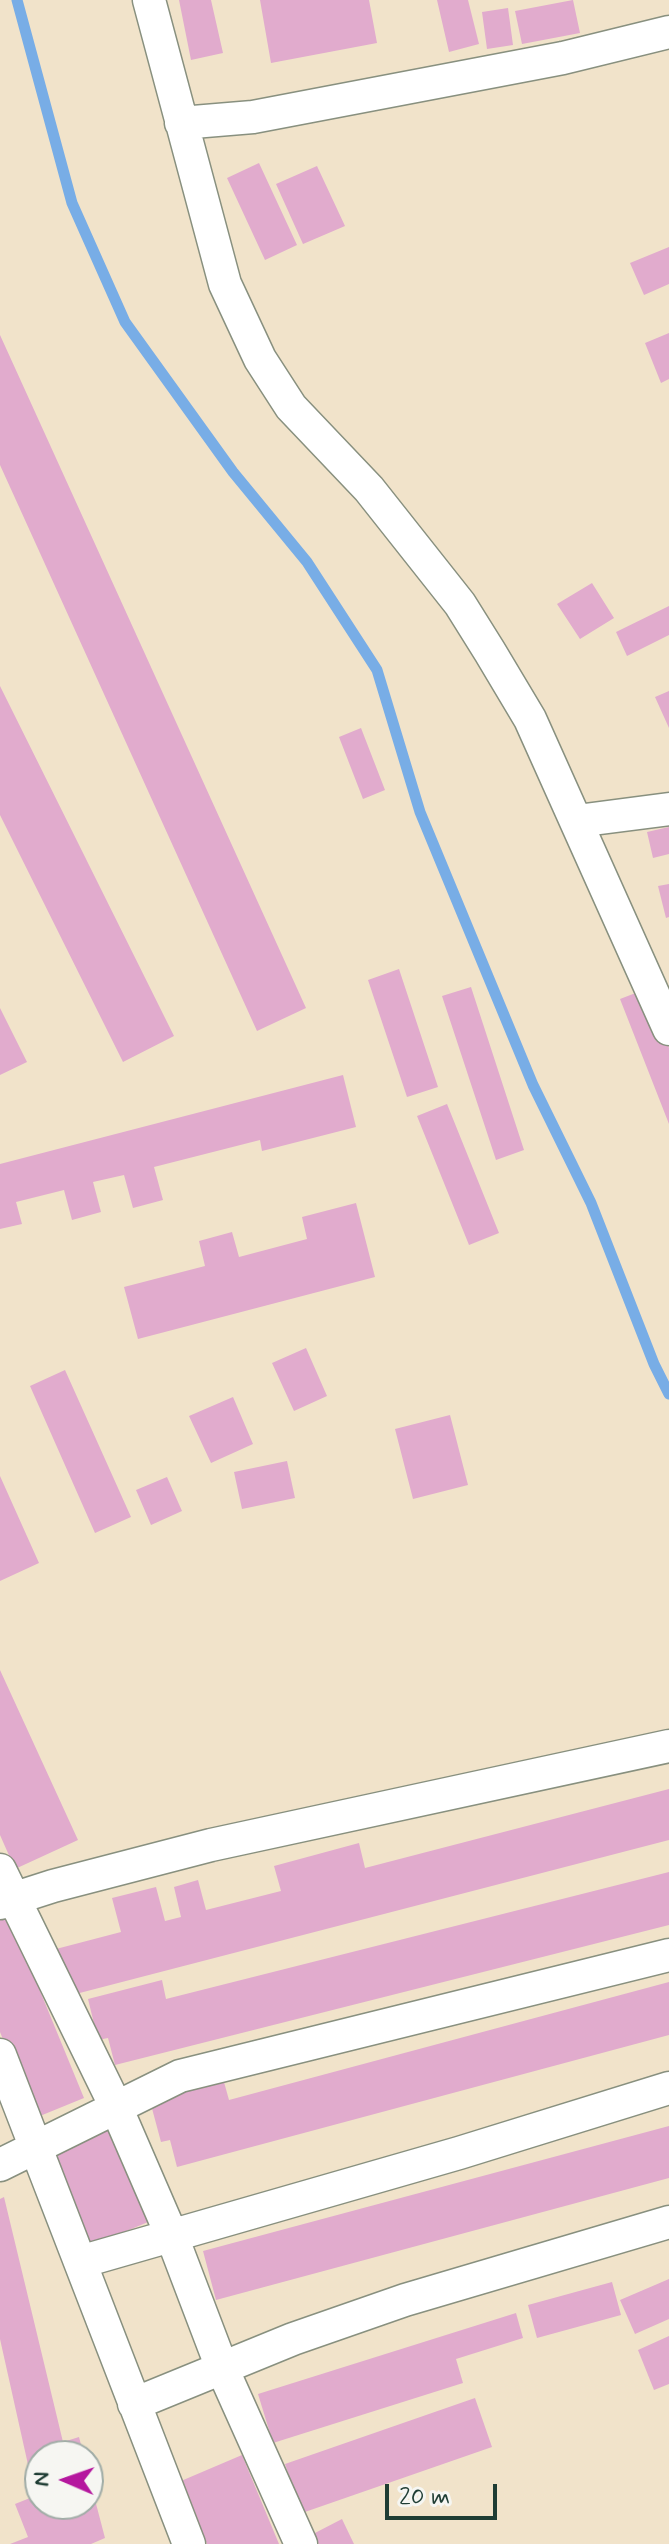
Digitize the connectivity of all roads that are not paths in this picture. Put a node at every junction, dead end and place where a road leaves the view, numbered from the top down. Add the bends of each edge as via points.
1 (149, 0) edge
2 (669, 32) edge
3 (181, 123) junction
4 (669, 809) edge
5 (577, 821) junction
6 (669, 1029) edge
7 (669, 1746) edge
8 (5, 1891) edge
9 (669, 1955) edge
10 (0, 2055) edge
11 (669, 2088) edge
12 (116, 2107) junction
13 (36, 2148) junction
14 (0, 2165) edge
15 (669, 2222) edge
16 (171, 2234) junction
17 (80, 2262) junction
18 (222, 2368) junction
19 (134, 2404) junction
20 (180, 2541) edge
21 (301, 2544) edge

1 - 3 street
2 - 3 street via 563,58 253,117
3 - 5 street via 225,284 260,359 291,407 369,489 460,604 530,719
4 - 5 street
5 - 6 street
7 - 8 street via 211,1845 53,1886
8 - 12 street
9 - 12 street via 180,2076
10 - 13 street
11 - 16 street
12 - 13 street
12 - 16 street
13 - 14 street
13 - 17 street
15 - 18 street via 405,2300
16 - 17 street
16 - 18 street
17 - 19 street
18 - 19 street
18 - 21 street
19 - 20 street

